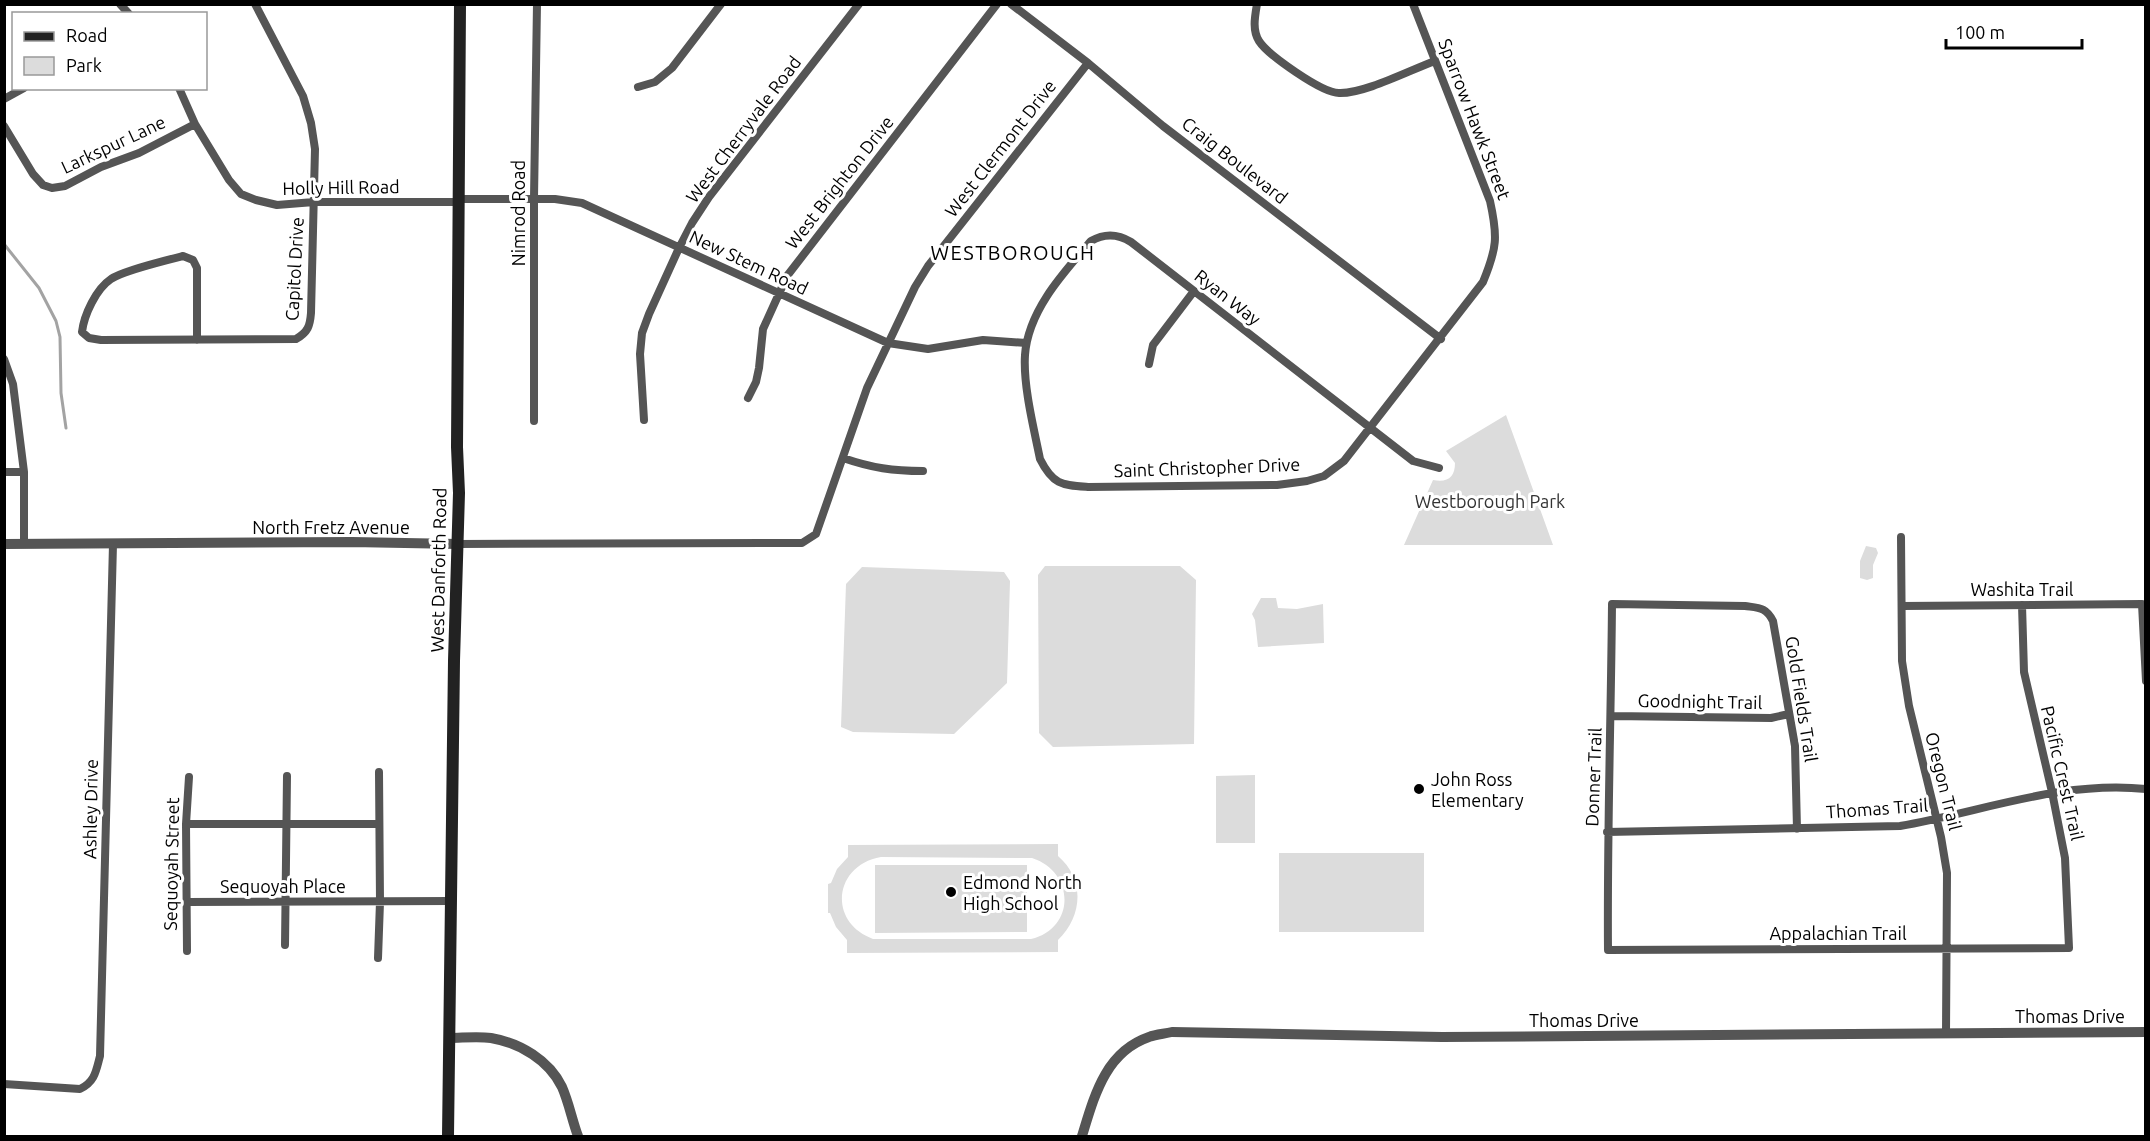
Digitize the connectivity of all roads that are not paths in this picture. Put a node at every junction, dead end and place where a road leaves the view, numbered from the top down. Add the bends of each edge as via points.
1 (255, 4) edge
2 (460, 4) edge
3 (537, 4) edge
4 (721, 4) edge
5 (859, 4) edge
6 (997, 4) edge
7 (1011, 4) edge
8 (1257, 4) edge
9 (1413, 4) edge
10 (1435, 60) junction
11 (1088, 63) junction
12 (638, 87) dead end
13 (20, 90) edge
14 (180, 90) edge
15 (4, 99) edge
16 (195, 124) junction
17 (4, 126) edge
18 (534, 198) junction
19 (459, 200) junction
20 (314, 202) junction
21 (680, 248) junction
22 (1194, 291) junction
23 (780, 294) junction
24 (1441, 339) junction
25 (197, 340) junction
26 (888, 343) junction
27 (1026, 343) junction
28 (4, 359) edge
29 (1149, 364) dead end
30 (748, 398) dead end
31 (644, 420) dead end
32 (534, 421) dead end
33 (1371, 429) junction
34 (843, 458) junction
35 (1439, 468) dead end
36 (923, 471) dead end
37 (4, 472) edge
38 (24, 472) junction
39 (1901, 537) dead end
40 (802, 543) joint
41 (4, 544) edge
42 (24, 544) junction
43 (113, 544) junction
44 (458, 544) junction
45 (1612, 604) joint
46 (2022, 605) junction
47 (1902, 606) junction
48 (2145, 681) edge
49 (1789, 714) junction
50 (1611, 716) junction
51 (379, 772) dead end
52 (287, 776) dead end
53 (189, 777) dead end
54 (2145, 789) edge
55 (2052, 792) junction
56 (1938, 820) junction
57 (186, 824) junction
58 (286, 824) junction
59 (379, 824) junction
60 (1797, 829) junction
61 (1607, 832) junction
62 (380, 902) junction
63 (451, 902) junction
64 (186, 903) junction
65 (285, 904) junction
66 (285, 945) dead end
67 (2069, 948) joint
68 (1946, 949) junction
69 (1608, 950) joint
70 (187, 951) dead end
71 (378, 958) dead end
72 (2145, 1032) edge
73 (1946, 1033) junction
74 (448, 1038) junction
75 (4, 1084) edge
76 (448, 1137) edge
77 (578, 1137) edge
78 (1082, 1137) edge

1 - 20 street via 303,96 315,149
2 - 19 main road, West Danforth Road
3 - 18 street, Nimrod Road
4 - 12 street via 672,68 655,82
5 - 21 street, West Cherryvale Road via 709,197
6 - 23 street, West Brighton Drive via 787,276
7 - 11 street, Craig Boulevard
8 - 10 street via 1254,29 1259,40 1322,89 1352,92
9 - 10 street, Sparrow Hawk Street
10 - 24 street, Sparrow Hawk Street via 1490,201 1497,242 1483,282
11 - 24 street, Craig Boulevard via 1163,126
11 - 26 street, West Clermont Drive via 928,267
13 - 15 street
14 - 16 street, Holly Hill Road
16 - 17 street, Larkspur Lane via 139,153 52,188 33,174
16 - 20 street, Holly Hill Road via 242,194 277,205
18 - 19 street, New Stem Road
18 - 21 street, New Stem Road via 582,203
18 - 32 street, Nimrod Road
19 - 20 street, Holly Hill Road
19 - 44 main road, West Danforth Road
20 - 25 street, Capitol Drive via 311,313 305,334 296,339
21 - 23 street, New Stem Road
21 - 31 street, West Cherryvale Road via 642,333
22 - 27 street, Ryan Way via 1124,238 1097,237 1041,306
22 - 29 street via 1153,345
22 - 33 street, Ryan Way
23 - 26 street, New Stem Road
23 - 30 street, West Brighton Drive via 763,329 756,382
24 - 33 street, Saint Christopher Drive
25 - 25 street via 197,268 193,260 183,256 112,278 101,287 82,332 101,340
26 - 27 street, New Stem Road via 928,349 983,340
26 - 34 street, West Clermont Drive via 867,388
27 - 33 street, Saint Christopher Drive via 1025,368 1040,459 1052,478 1063,485 1277,485 1307,481 1324,476 1344,461
28 - 38 street via 13,384
33 - 35 street, Ryan Way via 1413,461
34 - 36 street via 872,468
34 - 40 street, West Clermont Drive via 816,534
37 - 38 street
38 - 42 street
39 - 47 street, Oregon Trail
40 - 44 street, North Fretz Avenue
41 - 42 street, North Fretz Avenue
42 - 43 street, North Fretz Avenue
43 - 44 street, North Fretz Avenue
43 - 75 street, Ashley Drive via 100,1056 95,1076 80,1089
44 - 63 main road, West Danforth Road
45 - 49 street, Gold Fields Trail via 1745,606 1768,612 1773,621
45 - 50 street, Donner Trail
46 - 47 street, Washita Trail
46 - 48 street, Washita Trail via 2142,604
46 - 55 street, Pacific Crest Trail via 2024,672
47 - 56 street, Oregon Trail via 1905,681
49 - 50 street, Goodnight Trail via 1771,718
49 - 60 street, Gold Fields Trail via 1796,746
50 - 61 street, Donner Trail
51 - 59 street
52 - 58 street
53 - 57 street, Sequoyah Street
54 - 55 street, Thomas Trail
55 - 56 street, Thomas Trail
55 - 67 street, Pacific Crest Trail via 2065,858
56 - 60 street, Thomas Trail via 1872,828
56 - 68 street, Oregon Trail via 1947,873
57 - 58 street
57 - 64 street, Sequoyah Street
58 - 59 street
58 - 65 street
59 - 62 street
60 - 61 street, Thomas Trail
61 - 69 street, Donner Trail
62 - 63 street, Sequoyah Place
62 - 65 street, Sequoyah Place
62 - 71 street
63 - 74 main road, West Danforth Road
64 - 65 street, Sequoyah Place
64 - 70 street, Sequoyah Street
65 - 66 street
67 - 68 street, Appalachian Trail
68 - 69 street, Appalachian Trail
68 - 73 street, Oregon Trail
72 - 73 street, Thomas Drive
73 - 78 street, Thomas Drive via 1442,1037 1172,1032 1148,1037 1111,1065 1096,1089
74 - 76 main road, West Danforth Road
74 - 77 street via 490,1038 527,1050 542,1061 562,1086

